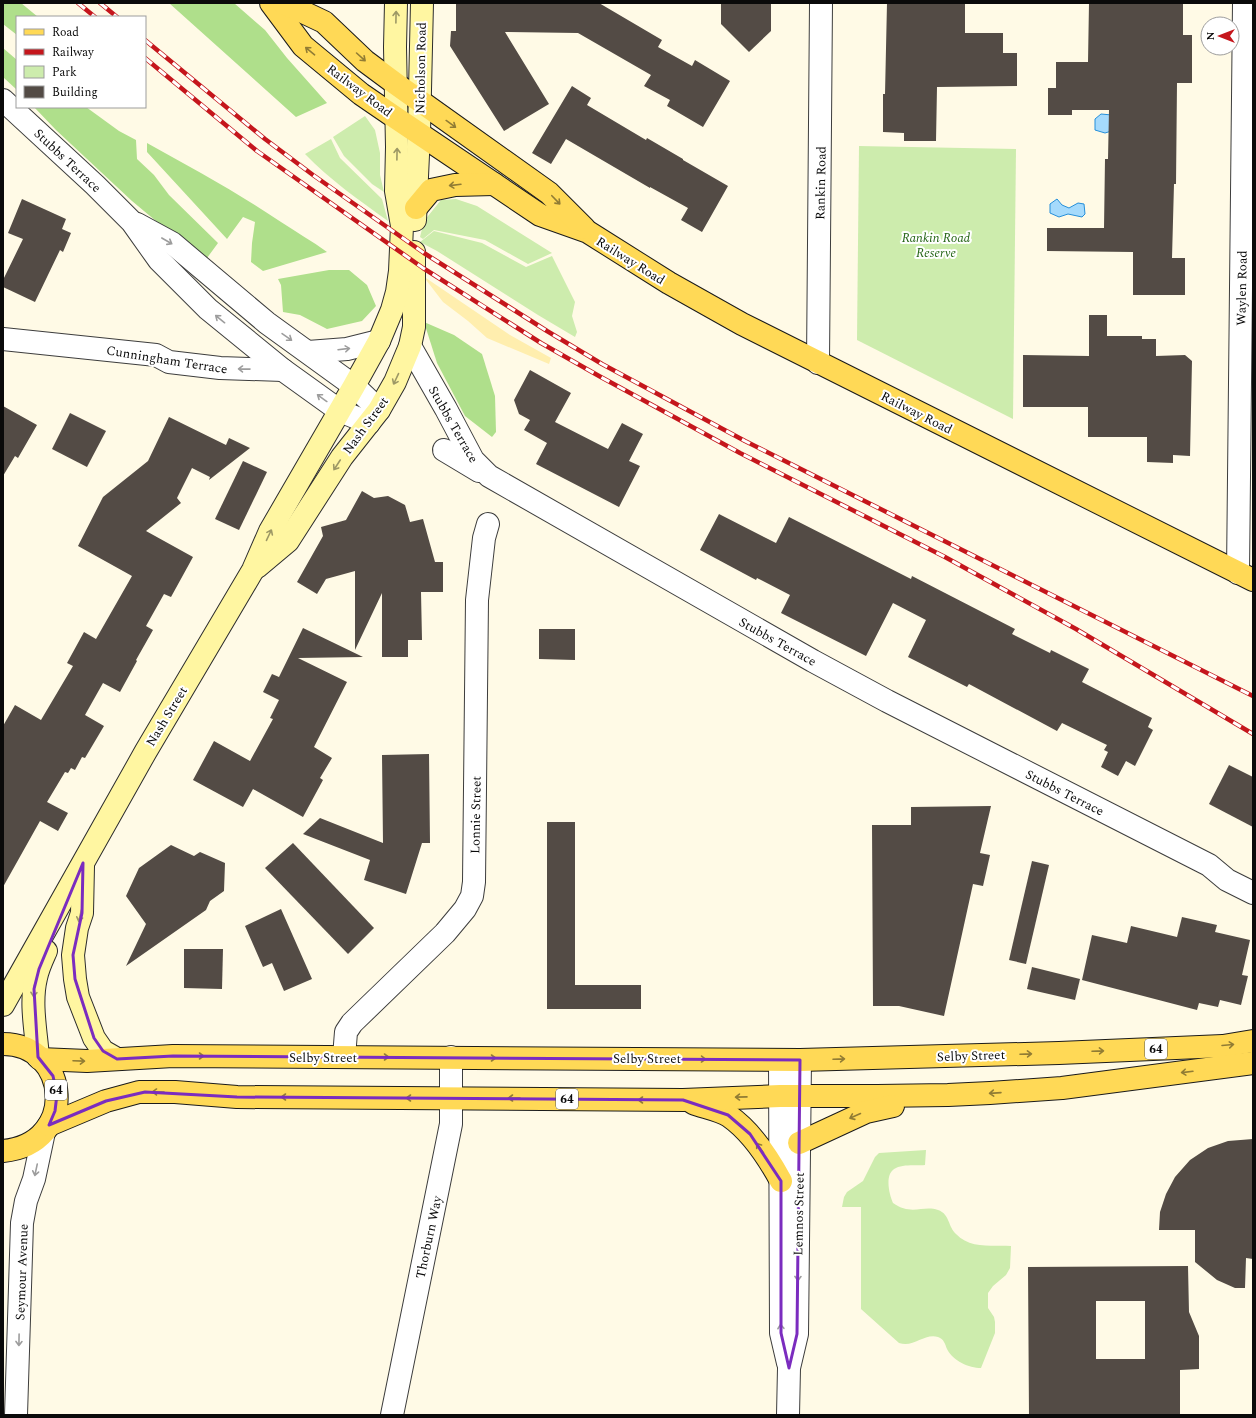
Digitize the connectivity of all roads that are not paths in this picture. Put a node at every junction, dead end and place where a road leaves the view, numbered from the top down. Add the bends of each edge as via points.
1 (270, 3) edge
2 (284, 3) edge
3 (396, 3) edge
4 (422, 3) edge
5 (821, 3) edge
6 (1244, 3) edge
7 (396, 84) junction
8 (3, 100) edge
9 (420, 101) junction
10 (396, 118) junction
11 (419, 133) junction
12 (494, 184) junction
13 (416, 208) junction
14 (132, 222) junction
15 (588, 232) junction
16 (3, 339) edge
17 (379, 341) junction
18 (410, 346) junction
19 (308, 352) junction
20 (818, 363) junction
21 (283, 370) junction
22 (354, 386) junction
23 (340, 411) junction
24 (374, 417) junction
25 (444, 450) dead end
26 (489, 476) junction
27 (488, 524) dead end
28 (253, 570) junction
29 (1245, 577) edge
30 (83, 863) junction
31 (1209, 865) junction
32 (1253, 877) edge
33 (1253, 894) edge
34 (3, 1005) edge
35 (1253, 1041) edge
36 (3, 1044) edge
37 (344, 1057) junction
38 (450, 1057) junction
39 (39, 1058) junction
40 (117, 1059) junction
41 (790, 1060) junction
42 (1253, 1063) edge
43 (948, 1095) junction
44 (790, 1096) junction
45 (451, 1098) junction
46 (683, 1100) junction
47 (46, 1129) junction
48 (799, 1143) junction
49 (3, 1151) edge
50 (781, 1181) junction
51 (789, 1368) junction
52 (16, 1415) edge
53 (392, 1415) edge
54 (788, 1415) edge

10 -> 1 main road, Railway Road via 361,94 303,46
2 -> 7 main road, Railway Road via 324,22 365,61
7 -> 3 main road, Nicholson Road
4 - 9 main road, Nicholson Road
5 - 20 street, Rankin Road
6 - 29 street, Waylen Road
7 - 9 main road, Railway Road
7 - 10 main road, Nicholson Road
8 - 14 street, Stubbs Terrace
9 - 11 main road, Nicholson Road
9 -> 15 main road, Railway Road via 549,193
10 - 11 main road, Railway Road
17 -> 10 main road, Nash Street via 392,310 400,271 402,226 396,191
11 - 12 main road, Railway Road
11 - 13 main road, Nash Street
12 -> 13 main road via 456,185 431,190
12 - 15 main road, Railway Road via 540,215
13 - 18 main road, Nash Street via 414,321
14 -> 19 street, Stubbs Terrace via 172,244 267,323
21 -> 14 street, Stubbs Terrace via 208,309 159,260
15 - 20 main road, Railway Road via 669,283
21 -> 16 street, Cunningham Terrace via 232,369 169,362 156,354
19 -> 17 street via 347,349
17 - 22 main road, Nash Street
18 -> 24 main road, Nash Street via 395,382
18 - 26 street, Stubbs Terrace via 473,460
19 - 22 street, Stubbs Terrace
20 - 29 main road, Railway Road
23 -> 21 street, Stubbs Terrace
22 - 23 main road, Nash Street
22 - 24 street, Stubbs Terrace
23 - 24 street, Stubbs Terrace
28 -> 23 main road, Nash Street via 270,531
24 -> 28 main road, Nash Street via 342,456 288,541
25 - 26 street
26 - 31 street, Stubbs Terrace via 826,668
27 - 37 street, Lonnie Street via 477,600 472,896 465,909 445,933 352,1023 346,1032
28 - 30 main road, Nash Street
30 - 34 main road, Nash Street
30 -> 39 main road, Nash Street via 36,979 34,1000
30 -> 40 main road via 82,913 73,955 75,980 78,997 94,1038 103,1050
31 - 32 street, Stubbs Terrace via 1237,870
31 - 33 street, Stubbs Terrace via 1228,880
41 -> 35 main road, Selby Street / 64 via 1223,1046
36 - 39 main road, 64 via 20,1046
37 -> 38 main road, Selby Street / 64
40 -> 37 main road, Selby Street via 173,1056
38 -> 41 main road, Selby Street / 64
38 - 45 street, Thorburn Way
39 -> 40 main road, Selby Street via 79,1061
39 - 47 main road, 64 via 53,1076 57,1094 55,1111
41 - 44 street, Lemnos Street
42 -> 43 main road, 64 via 1062,1088
43 - 44 main road, 64
43 -> 48 main road via 866,1112
44 -> 46 main road, 64
44 - 48 street, Lemnos Street
44 - 50 street, Lemnos Street
46 -> 45 main road, 64
45 -> 47 main road via 237,1097 138,1092 106,1101
45 - 53 street, Thorburn Way via 450,1132
50 -> 46 main road via 750,1134 728,1115
47 - 49 main road via 27,1145
47 -> 52 street, Seymour Avenue via 22,1223
48 -> 51 street, Lemnos Street via 797,1334
51 -> 50 street, Lemnos Street via 781,1333
51 - 54 street, Lemnos Street

